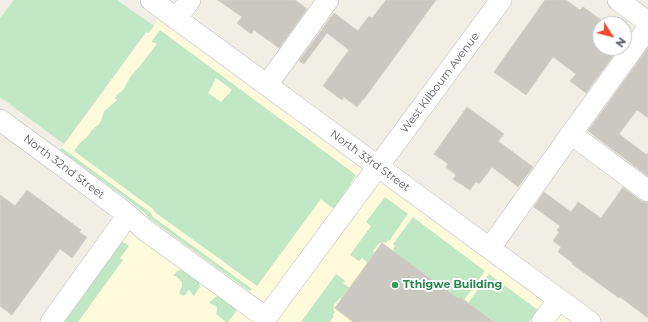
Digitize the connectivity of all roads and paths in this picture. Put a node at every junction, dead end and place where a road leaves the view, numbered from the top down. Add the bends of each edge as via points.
1 (151, 0) edge
2 (190, 0) edge
3 (328, 0) edge
4 (501, 0) edge
5 (618, 0) edge
6 (176, 19) junction
7 (648, 22) edge
8 (648, 28) edge
9 (267, 85) junction
10 (0, 120) edge
11 (571, 134) junction
12 (378, 166) junction
13 (648, 191) edge
14 (128, 215) junction
15 (490, 248) junction
16 (558, 299) junction
17 (264, 320) edge
18 (51, 322) edge
19 (542, 322) edge
20 (590, 322) edge

1 - 6 street, North 33rd Street
2 - 6 street
3 - 9 street
4 - 12 street, West Kilbourn Avenue
5 - 7 street
6 - 9 street, North 33rd Street
8 - 11 street
9 - 12 street, North 33rd Street
10 - 14 street, North 32nd Street
11 - 13 street
11 - 15 street
12 - 15 street, North 33rd Street
12 - 17 street, West Kilbourn Avenue
14 - 17 street, North 32nd Street
14 - 18 street
15 - 16 street, North 33rd Street
16 - 19 street
16 - 20 street, North 33rd Street

